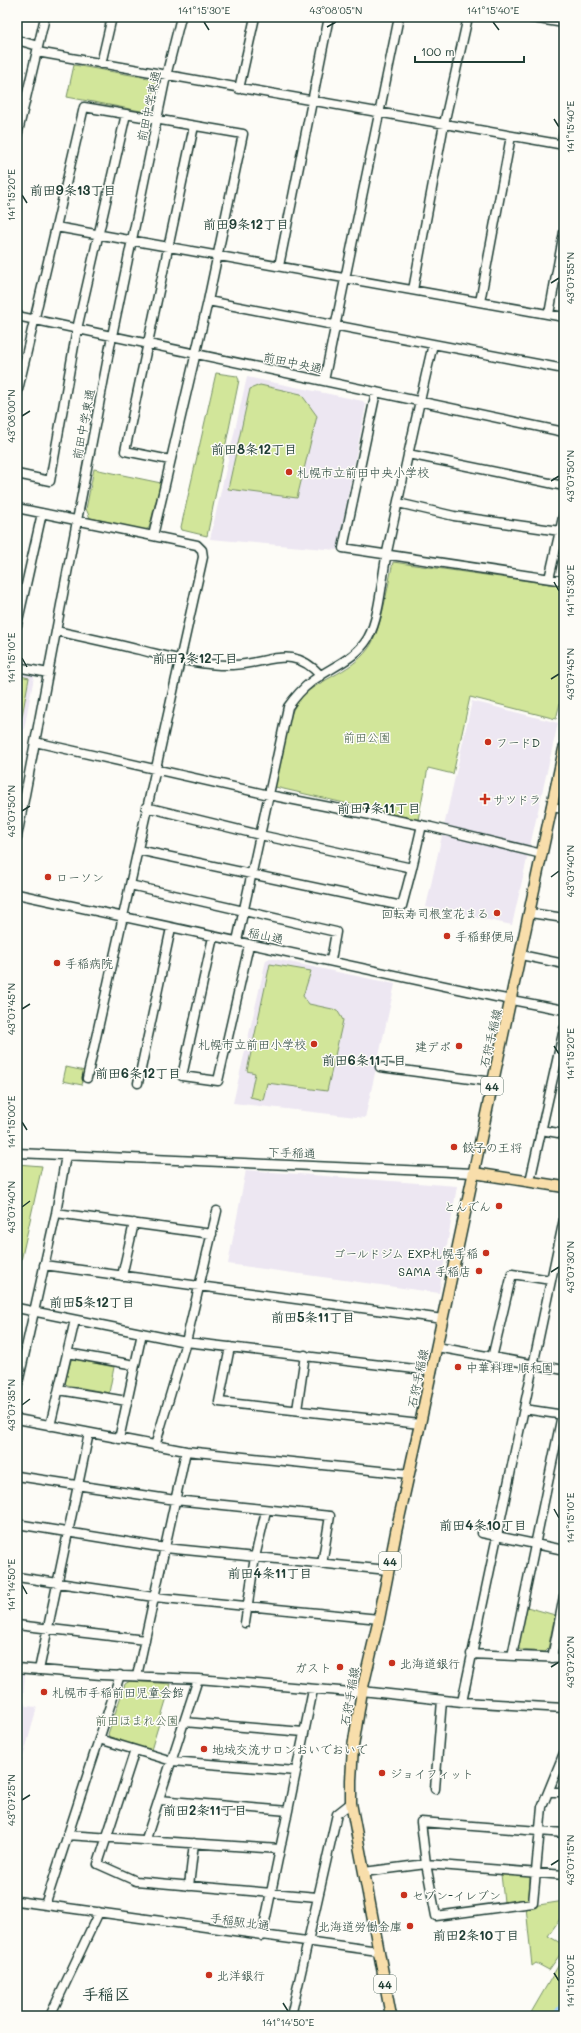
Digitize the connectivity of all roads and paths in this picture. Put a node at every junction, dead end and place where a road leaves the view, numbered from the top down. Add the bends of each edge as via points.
1 (45, 17) edge
2 (112, 17) edge
3 (181, 17) edge
4 (255, 17) edge
5 (329, 17) edge
6 (398, 17) edge
7 (468, 17) edge
8 (526, 17) edge
9 (564, 23) edge
10 (17, 40) edge
11 (38, 49) junction
12 (100, 64) junction
13 (166, 76) junction
14 (240, 89) junction
15 (311, 101) junction
16 (379, 113) junction
17 (126, 114) junction
18 (157, 119) junction
19 (444, 124) junction
20 (194, 126) junction
21 (564, 133) edge
22 (17, 136) edge
23 (511, 136) junction
24 (563, 145) edge
25 (56, 227) junction
26 (564, 232) edge
27 (98, 235) junction
28 (132, 241) junction
29 (167, 246) junction
30 (217, 255) junction
31 (279, 266) junction
32 (346, 278) junction
33 (413, 290) junction
34 (208, 301) junction
35 (480, 302) junction
36 (549, 314) junction
37 (17, 316) edge
38 (564, 317) edge
39 (34, 320) junction
40 (337, 325) junction
41 (77, 329) junction
42 (112, 336) junction
43 (147, 343) junction
44 (433, 344) junction
45 (194, 353) junction
46 (564, 369) edge
47 (324, 381) junction
48 (376, 392) junction
49 (17, 394) edge
50 (420, 401) junction
51 (564, 432) edge
52 (408, 454) junction
53 (170, 460) junction
54 (17, 474) edge
55 (564, 486) edge
56 (398, 503) junction
57 (17, 508) edge
58 (42, 513) junction
59 (564, 513) edge
60 (77, 520) junction
61 (560, 532) junction
62 (153, 536) junction
63 (387, 554) junction
64 (549, 579) junction
65 (564, 581) edge
66 (17, 625) edge
67 (56, 631) junction
68 (179, 659) junction
69 (17, 667) edge
70 (48, 673) junction
71 (321, 676) junction
72 (35, 742) junction
73 (564, 749) edge
74 (562, 763) edge
75 (155, 768) junction
76 (269, 795) junction
77 (146, 807) junction
78 (551, 807) junction
79 (564, 809) edge
80 (422, 825) junction
81 (260, 835) junction
82 (17, 837) edge
83 (138, 850) junction
84 (542, 854) junction
85 (412, 868) junction
86 (252, 873) junction
87 (130, 885) junction
88 (17, 894) edge
89 (243, 912) junction
90 (530, 913) junction
91 (123, 918) junction
92 (564, 918) edge
93 (171, 928) junction
94 (213, 937) junction
95 (237, 942) junction
96 (249, 945) junction
97 (521, 955) junction
98 (331, 960) junction
99 (564, 964) edge
100 (511, 1000) junction
101 (564, 1010) edge
102 (564, 1029) edge
103 (380, 1067) dead end
104 (87, 1078) dead end
105 (493, 1082) junction
106 (138, 1083) dead end
107 (541, 1130) junction
108 (564, 1134) edge
109 (17, 1153) edge
110 (66, 1155) junction
111 (474, 1173) junction
112 (530, 1181) junction
113 (564, 1187) edge
114 (217, 1211) dead end
115 (56, 1213) junction
116 (564, 1219) edge
117 (134, 1223) junction
118 (212, 1234) junction
119 (562, 1242) edge
120 (44, 1265) junction
121 (122, 1276) junction
122 (551, 1280) junction
123 (200, 1287) junction
124 (17, 1308) edge
125 (34, 1311) junction
126 (442, 1319) junction
127 (75, 1320) junction
128 (142, 1333) junction
129 (186, 1342) junction
130 (230, 1347) junction
131 (437, 1347) junction
132 (67, 1353) junction
133 (305, 1355) junction
134 (492, 1358) junction
135 (135, 1365) junction
136 (534, 1365) junction
137 (564, 1370) edge
138 (432, 1371) junction
139 (17, 1388) edge
140 (59, 1390) junction
141 (127, 1401) junction
142 (524, 1409) junction
143 (298, 1410) junction
144 (563, 1415) edge
145 (17, 1419) edge
146 (420, 1424) junction
147 (50, 1426) junction
148 (89, 1433) junction
149 (119, 1439) junction
150 (155, 1446) junction
151 (186, 1451) junction
152 (409, 1474) junction
153 (17, 1476) edge
154 (78, 1485) junction
155 (175, 1500) junction
156 (266, 1511) junction
157 (17, 1524) edge
158 (67, 1532) junction
159 (482, 1533) dead end
160 (496, 1536) junction
161 (534, 1545) junction
162 (164, 1548) junction
163 (564, 1550) edge
164 (255, 1557) junction
165 (322, 1564) junction
166 (388, 1570) junction
167 (17, 1577) edge
168 (56, 1583) junction
169 (564, 1596) edge
170 (154, 1597) junction
171 (247, 1605) junction
172 (379, 1619) junction
173 (245, 1623) dead end
174 (17, 1625) edge
175 (46, 1628) junction
176 (145, 1640) junction
177 (472, 1654) junction
178 (512, 1656) junction
179 (552, 1658) junction
180 (564, 1658) edge
181 (17, 1668) edge
182 (39, 1670) junction
183 (120, 1676) junction
184 (137, 1676) junction
185 (198, 1680) junction
186 (314, 1690) junction
187 (362, 1691) junction
188 (442, 1700) junction
189 (462, 1702) junction
190 (564, 1708) edge
191 (184, 1722) junction
192 (304, 1732) junction
193 (99, 1739) junction
194 (135, 1750) junction
195 (564, 1753) edge
196 (172, 1761) junction
197 (296, 1771) junction
198 (435, 1790) dead end
199 (549, 1792) junction
200 (564, 1792) edge
201 (159, 1800) junction
202 (351, 1803) junction
203 (288, 1811) junction
204 (539, 1831) junction
205 (564, 1833) edge
206 (66, 1835) junction
207 (107, 1836) junction
208 (146, 1839) junction
209 (194, 1843) junction
210 (280, 1849) junction
211 (426, 1864) junction
212 (364, 1872) junction
213 (535, 1873) junction
214 (564, 1875) edge
215 (189, 1886) junction
216 (271, 1895) junction
217 (317, 1898) junction
218 (17, 1901) edge
219 (45, 1905) junction
220 (99, 1912) junction
221 (262, 1936) junction
222 (308, 1942) junction
223 (378, 1951) junction
224 (50, 2016) edge
225 (292, 2016) edge
226 (391, 2016) edge

1 - 11 street
2 - 12 street
3 - 13 street, 前田中学東通
4 - 14 street
5 - 15 street
6 - 16 street
7 - 19 street
8 - 9 street
10 - 11 street
11 - 12 street
11 - 22 street
12 - 13 street
13 - 14 street
13 - 18 street, 前田中学東通
14 - 15 street
15 - 16 street
15 - 31 street
16 - 19 street
16 - 32 street
17 - 18 street
17 - 25 street via 84,106
17 - 27 street
18 - 20 street
18 - 28 street, 前田中学東通
19 - 23 street
19 - 33 street
20 - 29 street
20 - 30 street via 243,134
21 - 24 street
23 - 24 street
23 - 35 street
25 - 27 street
25 - 39 street
26 - 36 street
27 - 28 street
27 - 41 street
28 - 29 street
28 - 42 street, 前田中学東通
29 - 30 street
29 - 43 street
30 - 31 street
30 - 34 street
31 - 32 street
32 - 33 street
32 - 40 street
33 - 35 street
34 - 40 street
34 - 45 street
35 - 36 street
36 - 38 street
37 - 39 street, 前田中央通
39 - 41 street, 前田中央通
39 - 49 street
40 - 44 street
40 - 47 street
41 - 42 street, 前田中央通
41 - 54 street via 50,481
42 - 43 street, 前田中央通
42 - 60 street, 前田中学東通
43 - 45 street, 前田中央通
43 - 53 street via 125,451
44 - 46 street
44 - 50 street
45 - 47 street, 前田中央通
45 - 53 street
47 - 48 street, 前田中央通
48 - 50 street, 前田中央通
48 - 63 street via 343,548
50 - 51 street, 前田中央通
50 - 52 street
52 - 55 street
52 - 56 street
53 - 62 street
56 - 61 street via 454,516
56 - 63 street
57 - 58 street
58 - 60 street
58 - 66 street
59 - 61 street
60 - 62 street
60 - 67 street, 前田中学東通
61 - 64 street
62 - 68 street via 197,545 202,550 203,557
63 - 64 street
63 - 71 street via 374,624 368,638 346,661
64 - 65 street
67 - 68 street
67 - 70 street, 前田中学東通
68 - 71 street via 216,665 235,665 282,657 297,658
68 - 75 street
69 - 70 street
70 - 72 street, 前田中学東通
71 - 76 street via 296,696 288,707
72 - 75 street
72 - 82 street, 前田中学東通
73 - 74 main road, 石狩手稲線 / 44
74 - 78 main road, 石狩手稲線 / 44
75 - 76 street
75 - 77 street
76 - 80 street
76 - 81 street
77 - 81 street
77 - 83 street
78 - 79 street
78 - 84 main road, 石狩手稲線 / 44
80 - 84 street
80 - 85 street
81 - 85 street
81 - 86 street
83 - 86 street
83 - 87 street
84 - 90 main road, 石狩手稲線 / 44
85 - 86 street via 402,906
86 - 89 street
87 - 89 street
87 - 91 street
88 - 91 street, 稲山通
89 - 95 street
89 - 98 street via 336,932
90 - 92 street
90 - 97 main road, 石狩手稲線 / 44
91 - 93 street, 稲山通
91 - 104 street
93 - 94 street, 稲山通
93 - 106 street
94 - 95 street, 稲山通
94 - 96 street via 182,1076 218,1081
95 - 96 street, 稲山通
96 - 98 street, 稲山通
97 - 99 street
97 - 100 main road, 石狩手稲線 / 44
98 - 100 street, 稲山通
100 - 101 street, 稲山通
100 - 105 main road, 石狩手稲線 / 44
102 - 107 street
103 - 105 street
105 - 111 main road, 石狩手稲線 / 44
107 - 108 street
107 - 112 street
109 - 110 street, 下手稲通
110 - 111 street, 下手稲通
110 - 115 street
111 - 112 main road, 下手稲通
111 - 126 main road, 石狩手稲線 / 44
112 - 113 main road, 下手稲通
114 - 118 street
115 - 117 street
115 - 120 street
116 - 119 street
117 - 118 street
117 - 121 street
118 - 123 street
119 - 122 street
120 - 121 street
120 - 125 street
121 - 123 street
122 - 134 street via 512,1274
122 - 136 street
123 - 126 street
123 - 129 street
124 - 125 street
125 - 127 street
125 - 139 street
126 - 131 main road, 石狩手稲線 / 44
127 - 128 street
127 - 132 street
128 - 129 street
128 - 135 street
129 - 130 street
129 - 150 street
130 - 133 street
130 - 143 street via 219,1402
131 - 134 street
131 - 138 main road, 石狩手稲線 / 44
132 - 135 street
132 - 140 street
133 - 138 street
133 - 143 street
134 - 136 street
135 - 141 street
136 - 137 street
136 - 142 street
138 - 146 main road, 石狩手稲線 / 44
140 - 141 street
140 - 147 street
141 - 149 street
142 - 144 street
142 - 160 street
143 - 146 street
144 - 161 street
145 - 147 street
146 - 152 main road, 石狩手稲線 / 44
147 - 148 street
148 - 149 street
148 - 154 street
149 - 150 street
150 - 151 street
151 - 152 street
151 - 155 street
152 - 166 main road, 石狩手稲線 / 44
153 - 154 street
154 - 155 street
154 - 158 street
155 - 156 street
155 - 162 street
156 - 164 street
156 - 165 street via 330,1516
157 - 158 street
158 - 162 street
158 - 168 street
159 - 160 street
160 - 161 street
160 - 177 street
161 - 163 street
161 - 178 street
162 - 164 street
162 - 170 street
164 - 165 street
164 - 171 street
165 - 166 street
166 - 172 main road, 石狩手稲線 / 44
167 - 168 street
168 - 170 street
168 - 175 street
169 - 179 street
170 - 171 street
170 - 176 street
171 - 172 street
171 - 173 street
172 - 187 main road, 石狩手稲線 / 44
174 - 175 street
175 - 176 street
175 - 182 street
176 - 184 street
177 - 178 street
177 - 189 street
178 - 179 street
179 - 180 street
181 - 182 street
182 - 183 street
183 - 184 street
183 - 193 street
184 - 185 street
185 - 186 street
185 - 191 street
186 - 187 street
186 - 192 street
187 - 188 street
187 - 202 main road, 石狩手稲線 / 44 via 353,1747
188 - 189 street
188 - 198 street
189 - 190 street
191 - 192 street
191 - 196 street
192 - 197 street
193 - 194 street
193 - 206 street
194 - 196 street
194 - 207 street
195 - 199 street
196 - 197 street
196 - 201 street
197 - 203 street
199 - 200 street
199 - 204 street via 542,1808
201 - 203 street
201 - 208 street
202 - 212 main road, 石狩手稲線 / 44
202 - 217 street via 337,1814
203 - 210 street
204 - 205 street
204 - 211 street via 421,1822
204 - 213 street
206 - 207 street
206 - 219 street
207 - 208 street
207 - 215 street via 98,1864 136,1881
208 - 209 street
209 - 210 street
209 - 215 street
210 - 216 street
211 - 212 street
211 - 213 street
211 - 213 street via 436,1916 533,1903
212 - 223 main road, 石狩手稲線 / 44
213 - 214 street
215 - 216 street
216 - 217 street
216 - 221 street
217 - 222 street
218 - 219 street, 手稲駅北通
219 - 220 street, 手稲駅北通
220 - 221 street, 手稲駅北通
220 - 224 street
221 - 222 street, 手稲駅北通
222 - 223 street, 手稲駅北通
222 - 225 street
223 - 226 main road, 石狩手稲線 / 44

